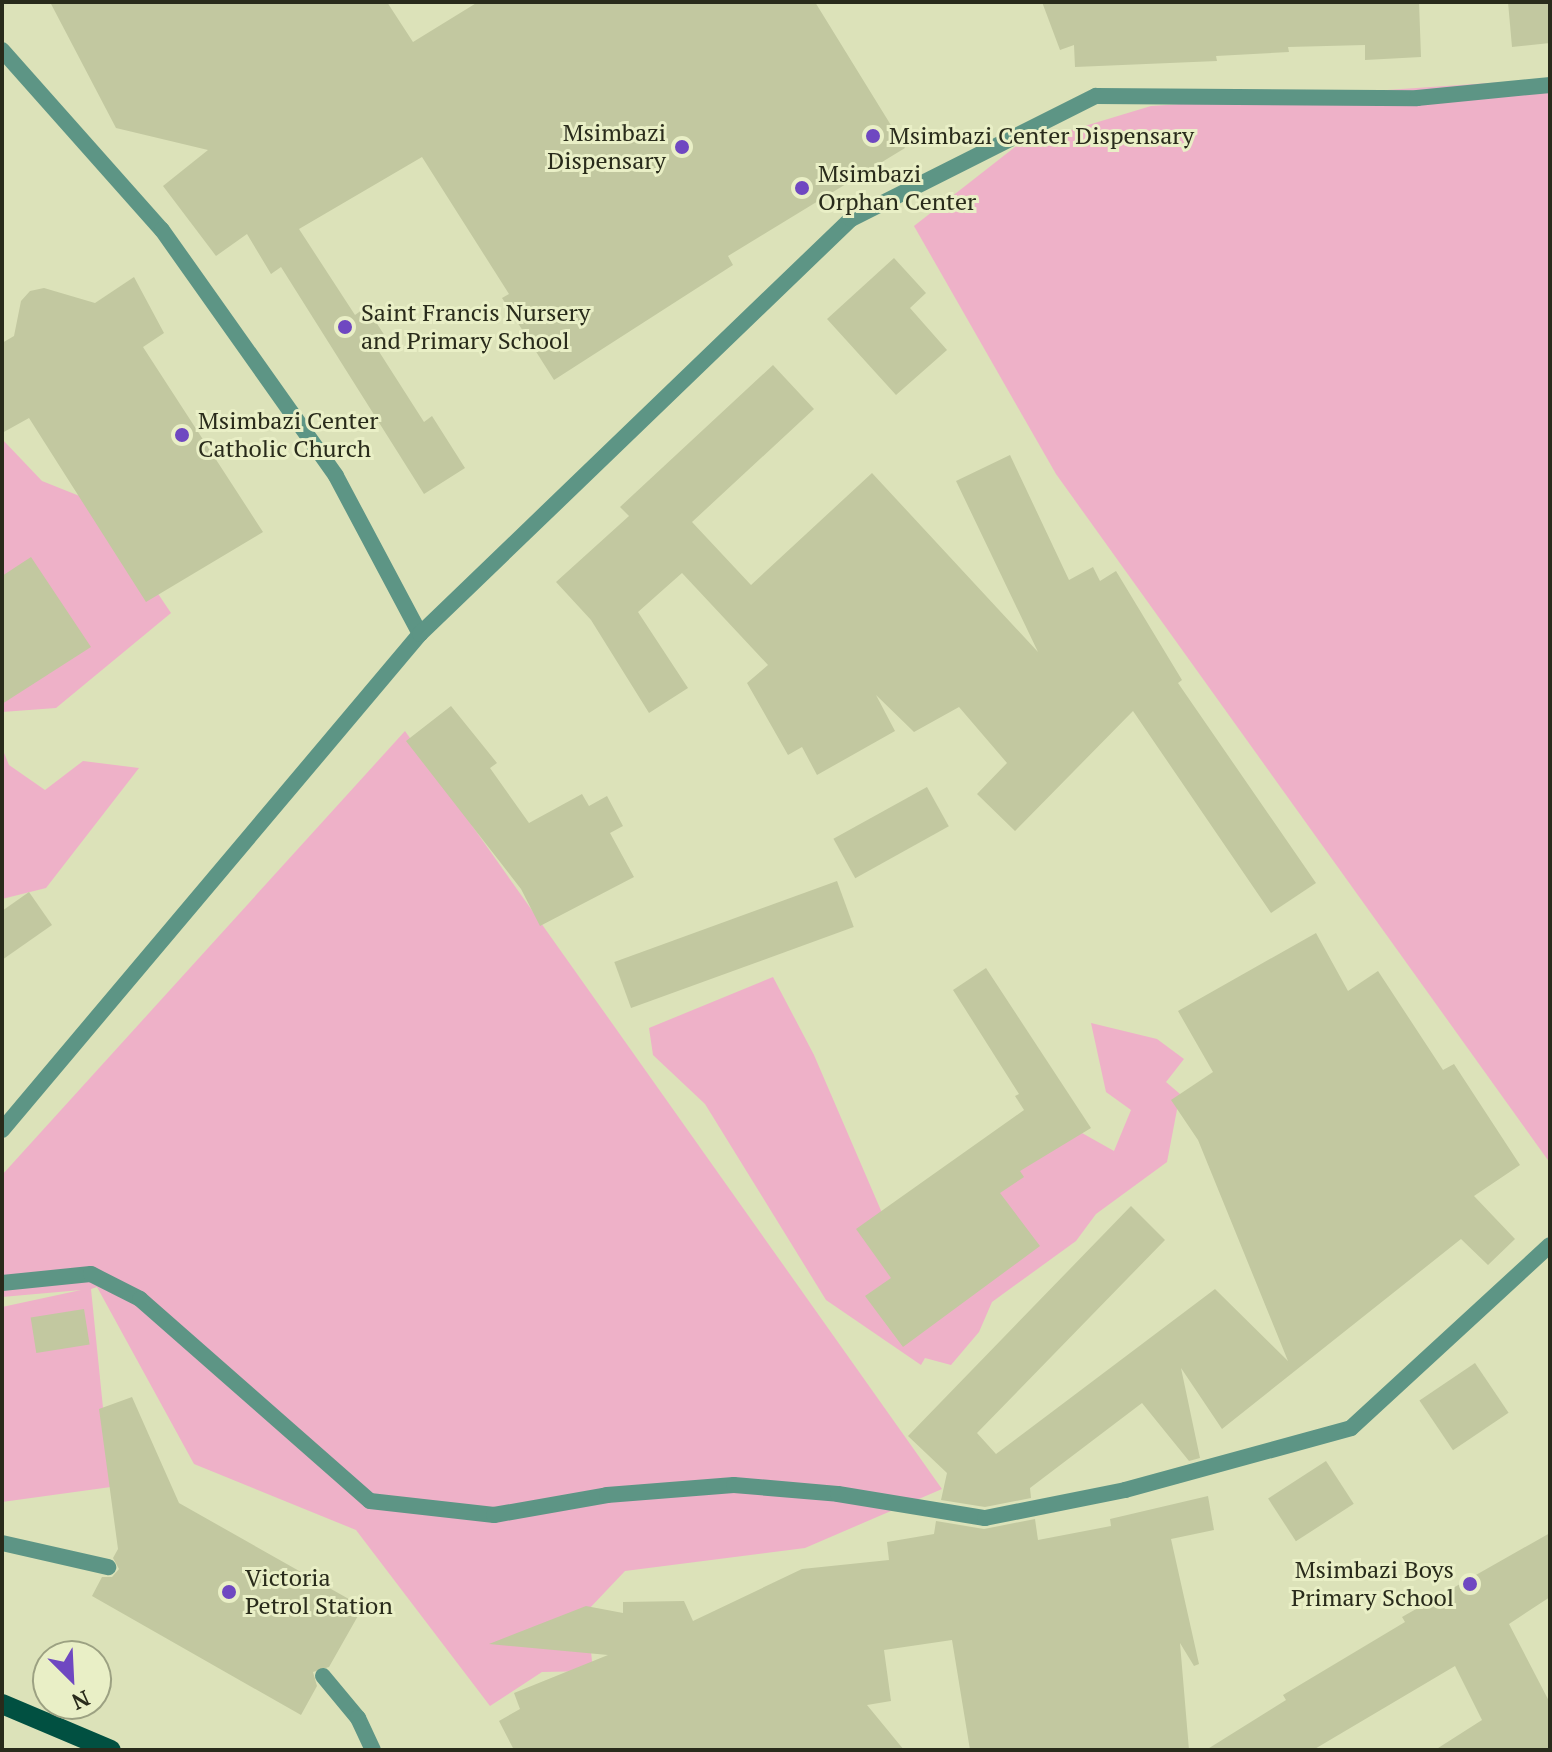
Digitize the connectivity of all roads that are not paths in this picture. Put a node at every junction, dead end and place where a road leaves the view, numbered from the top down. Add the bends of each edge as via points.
1 (2, 50) edge
2 (1550, 85) edge
3 (420, 634) junction
4 (2, 1129) edge
5 (1550, 1245) edge
6 (2, 1283) edge
7 (2, 1543) edge
8 (108, 1567) dead end
9 (323, 1676) dead end
10 (2, 1704) edge
11 (111, 1750) edge
12 (373, 1750) edge

1 - 3 street via 172,242 336,476
2 - 3 street via 1417,98 1096,96 851,219
3 - 4 street
5 - 6 street via 1351,1428 1125,1490 985,1518 838,1494 734,1485 607,1495 494,1515 370,1501 140,1299 91,1274
7 - 8 street
9 - 12 street via 358,1718
10 - 11 main road

